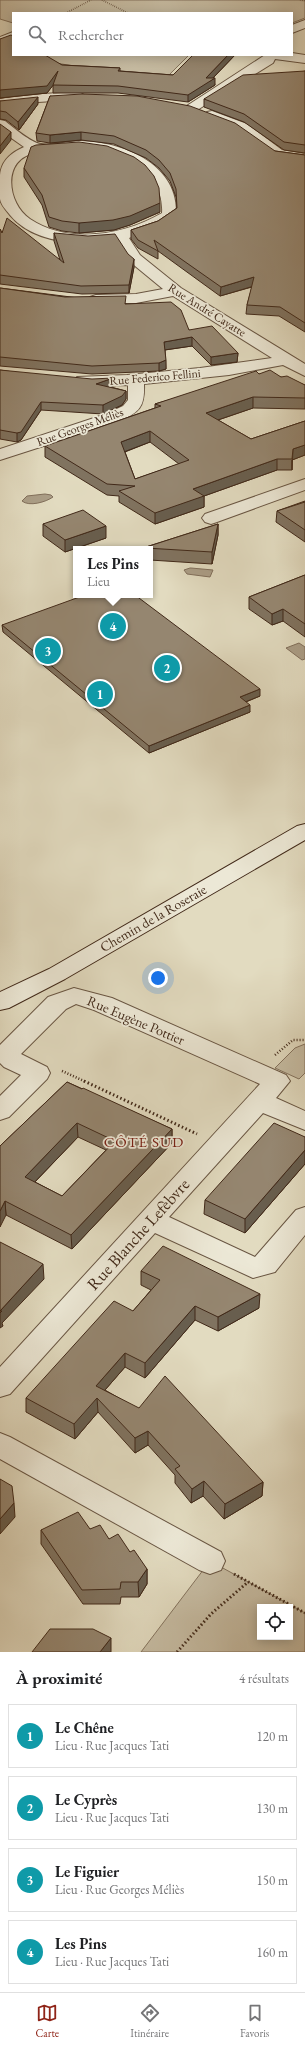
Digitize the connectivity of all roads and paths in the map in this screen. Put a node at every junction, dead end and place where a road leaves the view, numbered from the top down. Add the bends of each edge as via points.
1 (91, 0) edge
2 (102, 0) edge
3 (300, 0) edge
4 (305, 1) edge
5 (68, 12) edge
6 (126, 12) edge
7 (305, 24) edge
8 (293, 29) edge
9 (12, 36) edge
10 (0, 41) edge
11 (270, 56) edge
12 (281, 56) edge
13 (305, 60) edge
14 (90, 96) edge
15 (0, 102) edge
16 (174, 106) edge
17 (188, 109) junction
18 (0, 124) edge
19 (30, 144) junction
20 (305, 158) edge
21 (120, 236) junction
22 (175, 291) junction
23 (80, 300) edge
24 (286, 359) junction
25 (305, 371) edge
26 (70, 379) edge
27 (136, 380) junction
28 (0, 455) edge
29 (305, 484) edge
30 (211, 518) dead end
31 (305, 831) edge
32 (0, 1002) edge
33 (305, 1040) edge
34 (61, 1070) dead end
35 (266, 1076) junction
36 (259, 1101) junction
37 (0, 1111) edge
38 (305, 1121) edge
39 (220, 1144) junction
40 (305, 1217) edge
41 (151, 1220) junction
42 (0, 1386) edge
43 (0, 1445) edge
44 (210, 1561) joint
45 (248, 1582) junction
46 (305, 1613) edge
47 (177, 1652) edge

1 - 5 path
2 - 6 path
3 - 4 path
7 - 8 street
9 - 10 street
11 - 17 street via 268,60
12 - 13 street
14 - 15 street via 55,96
16 - 17 street
17 - 20 street via 219,117 242,127 278,154
18 - 19 street
19 - 21 street via 6,166 1,181 5,199 24,222 41,230 65,236
19 - 21 street via 114,149 131,155 147,166 163,184 170,203 169,215 142,231
21 - 22 street, Rue André Cayatte via 134,258
22 - 23 street via 129,300
22 - 24 street, Rue André Cayatte
24 - 25 street, Rue André Cayatte
24 - 27 street, Rue Federico Fellini via 265,365 216,372
26 - 27 street, Rue Federico Fellini
27 - 28 street, Rue Georges Méliès via 136,400 129,410
29 - 30 street
31 - 32 street, Chemin de la Roseraie via 57,974
33 - 35 path via 293,1040
34 - 39 path
35 - 36 street, Rue Blanche Lefèbvre
35 - 37 street, Rue Eugène Pottier via 103,1004 74,996 57,1003 6,1054 38,1073
36 - 38 street
36 - 39 street, Rue Blanche Lefèbvre
39 - 41 street, Rue Blanche Lefèbvre
40 - 41 street via 264,1265 253,1268
41 - 42 street, Rue Blanche Lefèbvre
43 - 44 street
44 - 45 path
45 - 46 path
45 - 47 path via 211,1614

